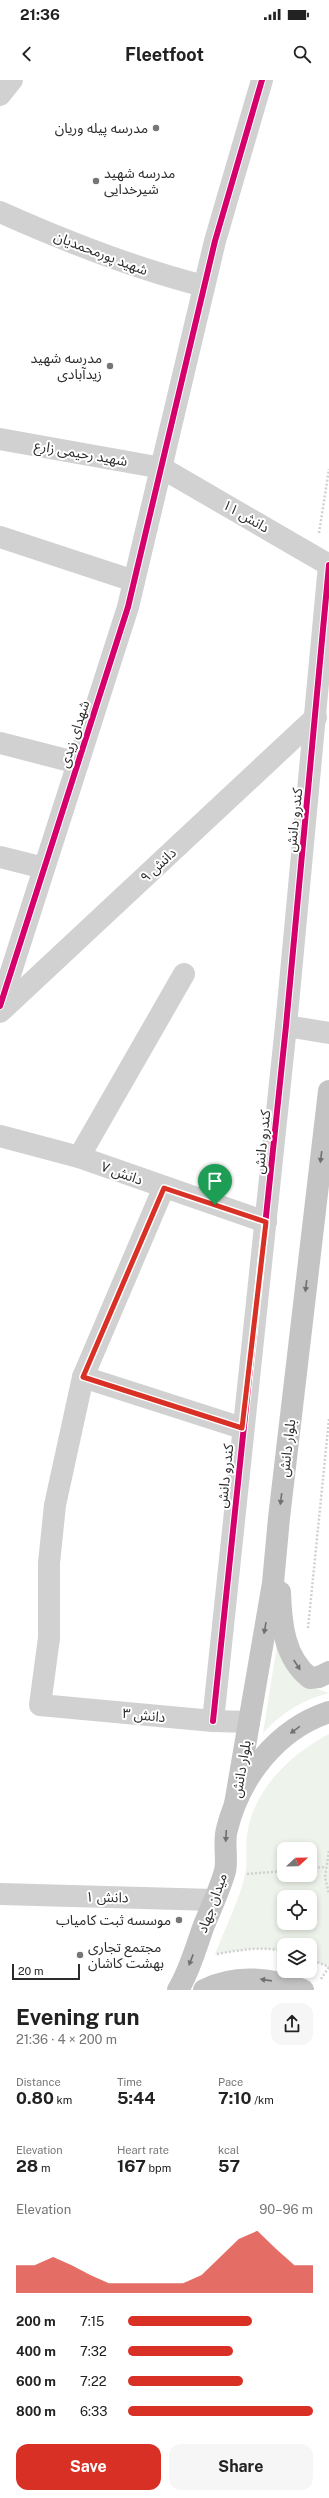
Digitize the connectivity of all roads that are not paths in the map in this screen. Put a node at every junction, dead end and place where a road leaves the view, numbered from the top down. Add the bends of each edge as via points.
1 (12, 80) edge
2 (262, 80) edge
3 (0, 95) edge
4 (0, 212) edge
5 (204, 286) junction
6 (0, 439) edge
7 (162, 468) junction
8 (0, 537) edge
9 (324, 563) edge
10 (134, 581) junction
11 (316, 718) junction
12 (0, 743) edge
13 (78, 763) junction
14 (0, 857) edge
15 (44, 868) junction
16 (184, 974) dead end
17 (0, 1006) edge
18 (0, 1012) edge
19 (286, 1026) junction
20 (329, 1032) edge
21 (329, 1091) edge
22 (0, 1136) edge
23 (79, 1157) junction
24 (164, 1188) junction
25 (266, 1222) junction
26 (83, 1377) junction
27 (242, 1428) junction
28 (278, 1545) junction
29 (329, 1672) edge
30 (329, 1712) edge
31 (213, 1722) junction
32 (249, 1722) junction
33 (235, 1804) junction
34 (0, 1894) edge
35 (214, 1900) junction
36 (178, 1990) edge
37 (204, 1990) edge
38 (304, 1990) edge

1 - 3 street
2 - 5 street, شهدای زیدی via 214,241
4 - 5 street, شهید پورمحمدیان via 103,256 151,273
5 - 7 street, شهدای زیدی
6 - 7 street, شهید رحیمی زارع
7 - 9 street, دانش ۱۱
7 - 10 street, شهدای زیدی
8 - 10 street
9 - 11 street, کندرو دانش
10 - 13 street, شهدای زیدی
11 - 18 street, دانش ۹
11 - 19 street, کندرو دانش
12 - 13 street
13 - 15 street, شهدای زیدی
14 - 15 street
15 - 17 street, شهدای زیدی
16 - 23 street
19 - 20 street
19 - 25 street, کندرو دانش
21 -> 28 main road, بلوار دانش
22 - 23 street, دانش ۷
23 - 24 street, دانش ۷
24 - 25 street, دانش ۷
24 - 26 street
25 - 27 street, کندرو دانش
26 - 27 street
26 - 31 street, دانش ۳ via 54,1504 49,1563 49,1638 40,1705
27 - 31 street, کندرو دانش
28 -> 29 main road via 280,1610 295,1663 310,1678
28 -> 32 main road, بلوار دانش via 274,1583
30 -> 33 main road, میدان جهاد via 301,1726 280,1741 261,1760 246,1781
31 - 32 street, دانش ۳
32 - 33 main road, بلوار دانش
33 -> 35 main road, میدان جهاد via 226,1830 225,1870
34 - 35 street, دانش ۱
35 -> 36 main road, میدان جهاد
38 -> 37 main road via 285,1983 258,1979 232,1981

